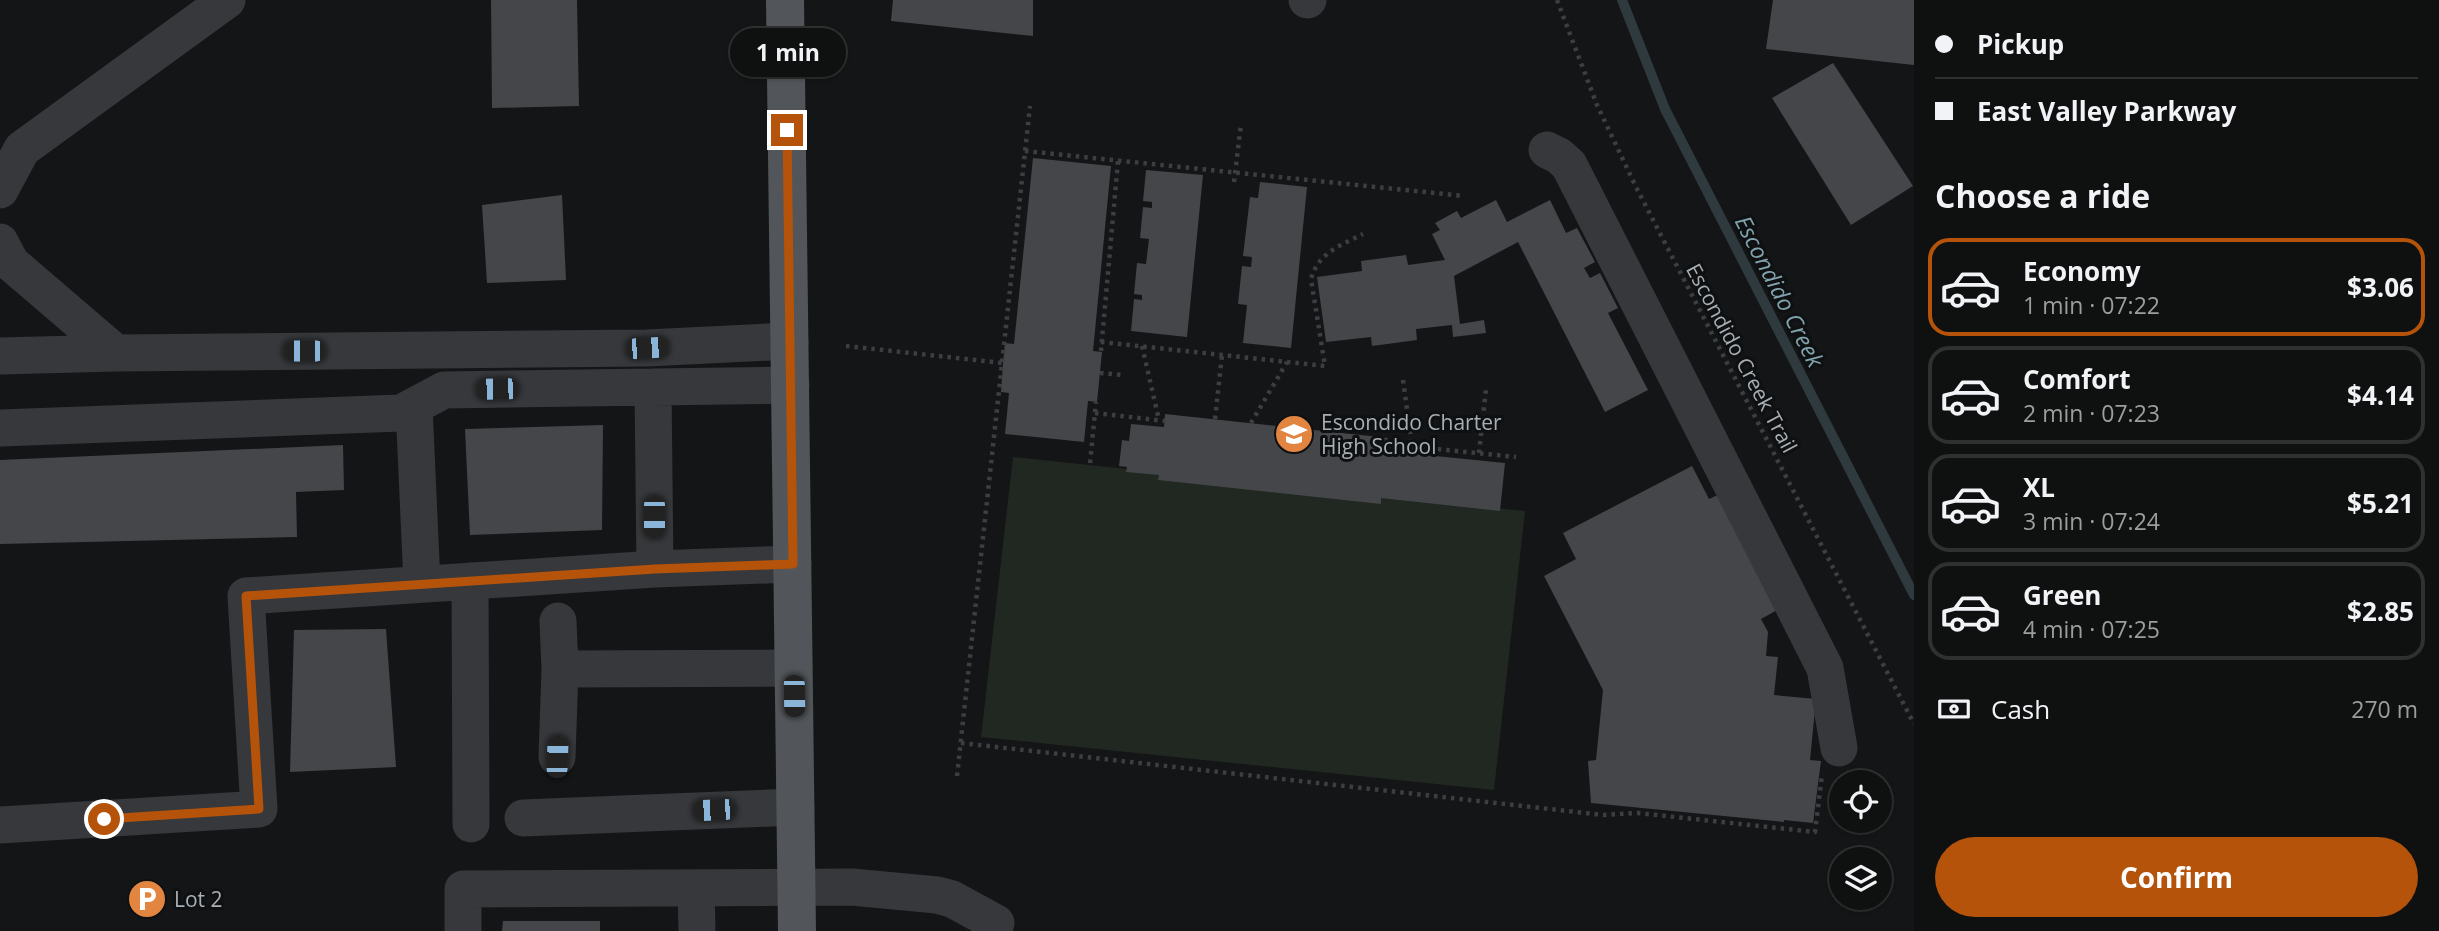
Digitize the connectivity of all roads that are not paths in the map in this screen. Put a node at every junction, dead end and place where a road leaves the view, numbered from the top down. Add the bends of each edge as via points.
1 (228, 0) edge
2 (785, 0) edge
3 (1547, 150) dead end
4 (0, 190) edge
5 (0, 242) edge
6 (790, 341) junction
7 (116, 352) junction
8 (0, 356) edge
9 (791, 386) junction
10 (653, 387) junction
11 (414, 406) junction
12 (0, 428) edge
13 (793, 564) junction
14 (655, 569) junction
15 (470, 581) junction
16 (422, 584) junction
17 (558, 621) dead end
18 (794, 668) junction
19 (560, 670) junction
20 (557, 757) dead end
21 (1830, 760) road end
22 (796, 807) junction
23 (523, 818) dead end
24 (471, 824) dead end
25 (0, 825) edge
26 (797, 886) junction
27 (696, 888) junction
28 (996, 923) dead end
29 (463, 931) edge
30 (697, 931) edge
31 (797, 931) edge

1 - 4 lane via 22,149
2 - 6 main road
3 - 21 lane via 1569,165 1825,668
5 - 7 lane via 11,263
6 - 7 lane via 647,348
6 - 9 main road
7 - 8 lane
9 - 10 lane
9 - 13 main road
10 - 11 lane via 444,390
10 - 14 lane
11 - 12 lane via 401,413
11 - 16 lane
13 - 14 lane
13 - 18 main road
14 - 15 lane
15 - 16 lane
15 - 24 lane
16 - 25 lane via 246,596 259,809
17 - 19 lane
18 - 19 lane
18 - 22 main road
19 - 20 lane
22 - 23 lane
22 - 26 main road
26 - 27 lane
26 - 28 lane via 937,895
26 - 31 main road
27 - 29 lane via 463,889
27 - 30 lane

